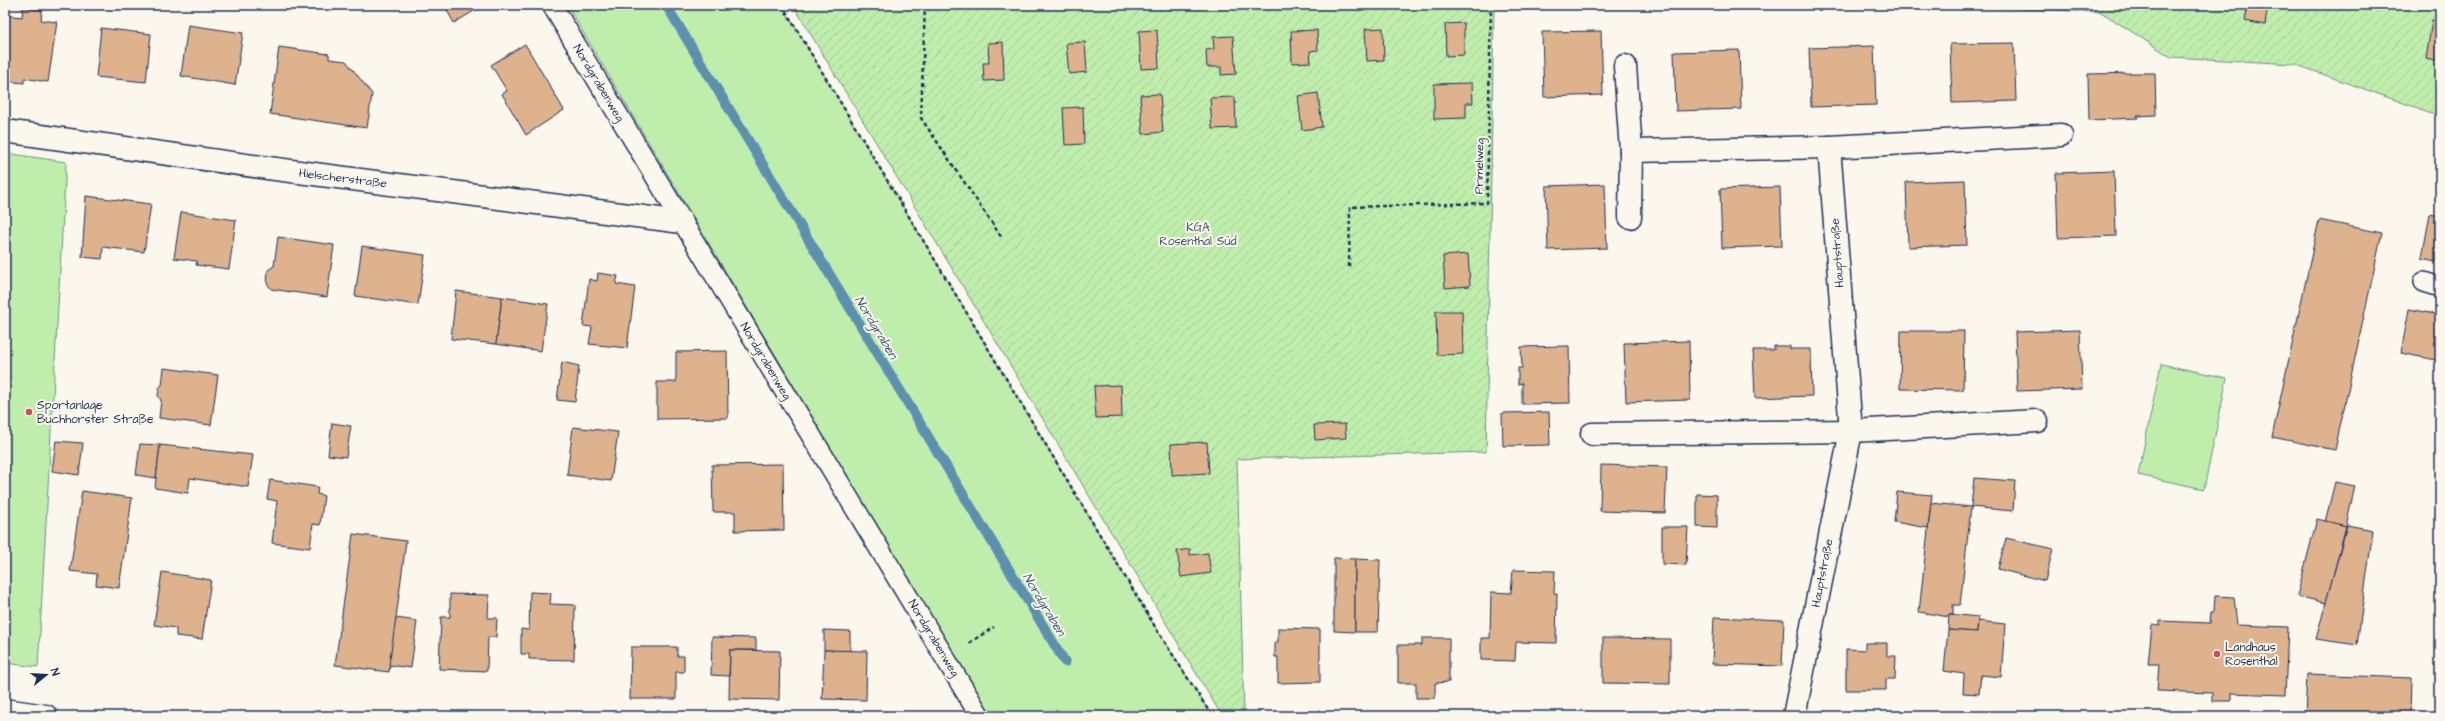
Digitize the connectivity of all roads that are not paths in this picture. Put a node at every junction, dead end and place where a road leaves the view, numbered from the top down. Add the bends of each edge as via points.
1 (552, 5) edge
2 (1625, 66) dead end
3 (5, 131) edge
4 (2061, 135) dead end
5 (1829, 147) junction
6 (1631, 151) junction
7 (1630, 217) dead end
8 (682, 222) junction
9 (2038, 421) dead end
10 (1851, 431) junction
11 (1592, 434) dead end
12 (5, 710) edge
13 (46, 716) edge
14 (980, 716) edge
15 (1794, 716) edge

1 - 8 lane, Nordgrabenweg
2 - 6 street
3 - 8 street, Hielscherstraße
4 - 5 street
5 - 6 street
5 - 10 street, Hauptstraße
6 - 7 street
8 - 14 lane, Nordgrabenweg
9 - 10 street
10 - 11 street
10 - 15 street, Hauptstraße
12 - 13 street

